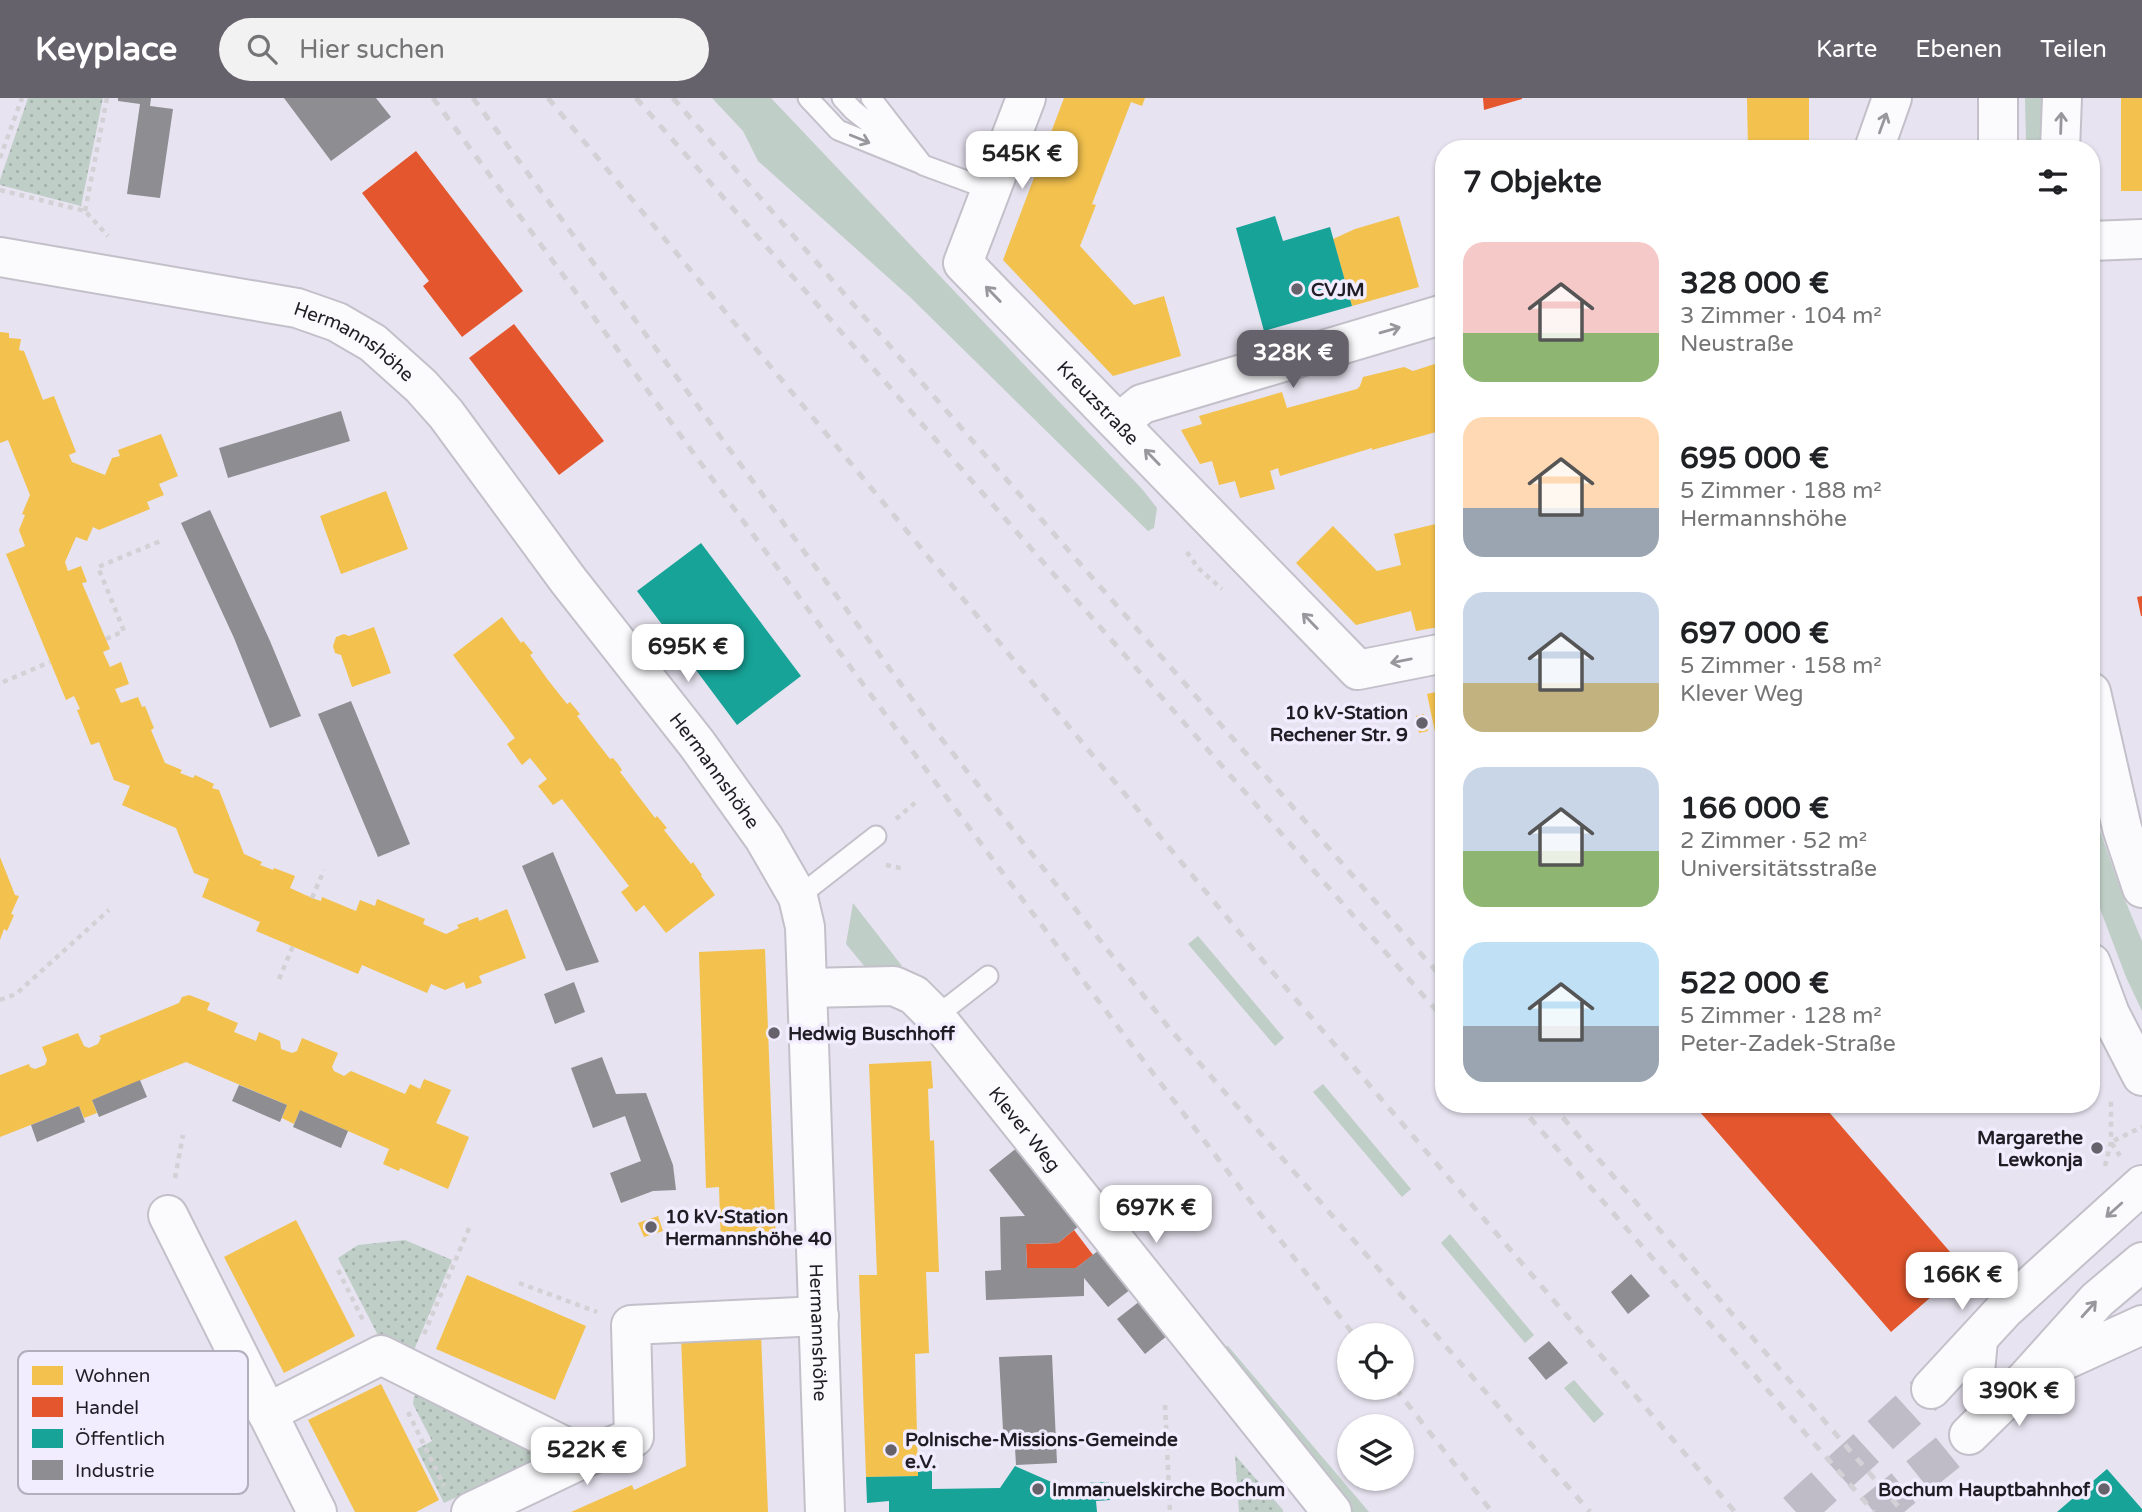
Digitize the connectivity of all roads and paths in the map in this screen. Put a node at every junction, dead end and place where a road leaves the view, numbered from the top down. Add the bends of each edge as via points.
1 (22, 98) edge
2 (107, 98) edge
3 (808, 98) edge
4 (871, 98) edge
5 (1026, 98) edge
6 (1892, 98) edge
7 (1998, 98) edge
8 (2062, 98) edge
9 (847, 104) edge
10 (1877, 140) edge
11 (1998, 140) edge
12 (2060, 140) edge
13 (0, 158) edge
14 (923, 165) junction
15 (976, 185) junction
16 (0, 190) edge
17 (85, 211) junction
18 (0, 257) edge
19 (127, 279) junction
20 (1435, 317) edge
21 (1119, 423) junction
22 (163, 540) dead end
23 (1198, 568) dead end
24 (1226, 592) dead end
25 (106, 639) dead end
26 (1435, 655) edge
27 (50, 662) dead end
28 (3, 682) dead end
29 (2100, 721) edge
30 (2132, 825) edge
31 (876, 836) dead end
32 (324, 870) dead end
33 (2142, 888) edge
34 (798, 897) junction
35 (312, 898) dead end
36 (109, 910) dead end
37 (293, 946) dead end
38 (988, 976) dead end
39 (279, 979) dead end
40 (2100, 987) edge
41 (808, 988) junction
42 (0, 1000) edge
43 (934, 1015) junction
44 (2126, 1084) edge
45 (2142, 1127) edge
46 (2111, 1142) junction
47 (2104, 1169) dead end
48 (2142, 1185) edge
49 (168, 1215) dead end
50 (470, 1226) dead end
51 (2142, 1262) edge
52 (520, 1283) dead end
53 (820, 1316) junction
54 (631, 1325) junction
55 (2142, 1325) edge
56 (1988, 1327) junction
57 (236, 1351) edge
58 (408, 1370) junction
59 (248, 1375) edge
60 (2027, 1378) junction
61 (1931, 1389) tunnel mouth
62 (1165, 1405) dead end
63 (267, 1413) junction
64 (1974, 1430) joint
65 (586, 1457) junction
66 (317, 1512) edge
67 (471, 1512) edge
68 (825, 1512) edge
69 (1170, 1512) edge
70 (1332, 1512) edge

1 - 13 path
2 - 17 path
3 -> 14 lane via 838,130
4 - 14 lane
5 - 15 street, Kreuzstraße
10 -> 6 street
7 - 11 street
12 -> 8 street
9 - 14 lane
14 - 15 lane
21 -> 15 street, Kreuzstraße via 963,263
16 - 17 path
17 - 19 path via 107,234
18 - 19 street, Hermannshöhe
19 - 34 street, Hermannshöhe via 297,308 338,322 373,343 421,386 713,765
21 -> 20 street via 1142,404
26 -> 21 street, Kreuzstraße via 1358,670
22 - 25 path via 98,567 124,631
23 - 24 path
27 - 28 path
29 - 30 street
30 - 33 street
31 - 34 lane
32 - 35 path
34 - 41 street, Hermannshöhe via 805,927
36 - 42 path via 16,994
37 - 39 path
38 - 43 lane
40 - 44 street
41 - 43 street, Klever Weg via 894,986 914,995
41 - 53 street, Hermannshöhe
43 - 70 street, Klever Weg
44 - 46 path
45 - 46 path
46 - 47 path
48 -> 56 street
49 - 57 street
50 - 58 path
60 -> 51 street via 2097,1300
52 - 54 path
53 - 54 street
53 - 68 street, Hermannshöhe
54 - 65 street via 634,1437
55 - 60 street
56 - 61 street
56 - 64 lane
58 - 63 street via 381,1355
58 - 65 street
59 - 63 street
60 - 64 street
62 - 69 path
63 - 66 street
65 - 67 street

